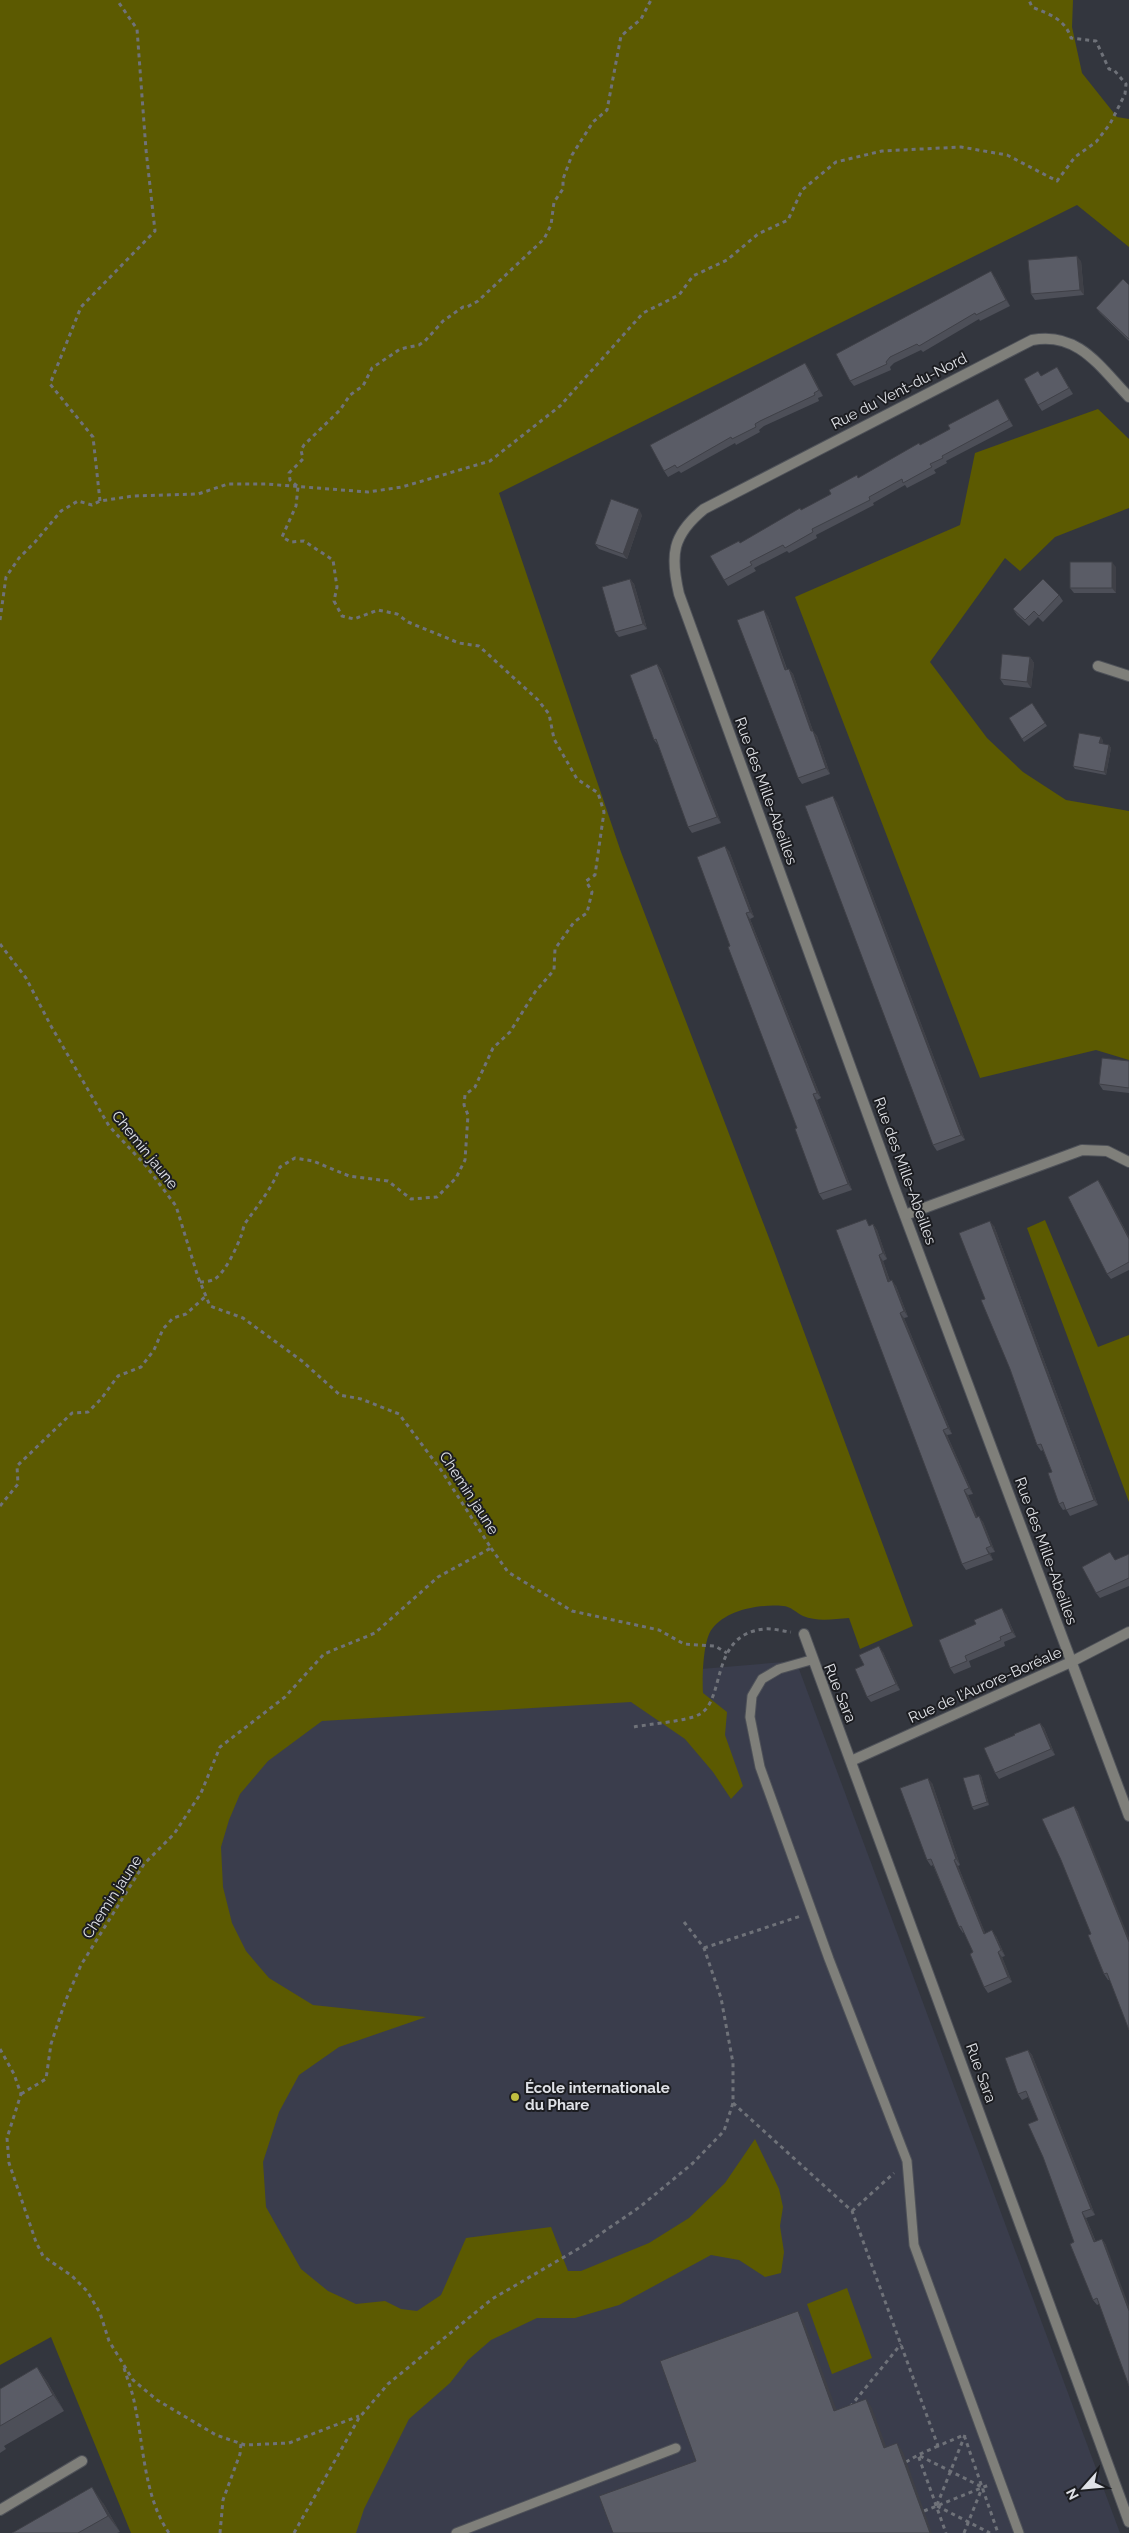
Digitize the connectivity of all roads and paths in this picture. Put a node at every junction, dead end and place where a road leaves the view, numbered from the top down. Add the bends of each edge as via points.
1 (118, 0) edge
2 (651, 0) edge
3 (1029, 0) edge
4 (1127, 83) edge
5 (1129, 397) edge
6 (298, 487) junction
7 (100, 501) junction
8 (680, 532) joint
9 (0, 620) edge
10 (1098, 666) dead end
11 (1129, 676) edge
12 (0, 944) edge
13 (1129, 1162) edge
14 (905, 1215) junction
15 (200, 1282) junction
16 (206, 1296) junction
17 (0, 1506) edge
18 (491, 1548) junction
19 (1129, 1632) edge
20 (804, 1634) joint
21 (728, 1653) junction
22 (811, 1660) junction
23 (1071, 1662) junction
24 (634, 1727) dead end
25 (851, 1761) junction
26 (1129, 1816) edge
27 (812, 1912) junction
28 (684, 1922) dead end
29 (704, 1948) junction
30 (0, 2049) edge
31 (21, 2094) junction
32 (733, 2103) junction
33 (907, 2161) junction
34 (852, 2211) junction
35 (902, 2344) junction
36 (123, 2365) junction
37 (846, 2412) edge
38 (361, 2416) junction
39 (964, 2435) junction
40 (241, 2444) junction
41 (938, 2446) junction
42 (676, 2448) dead end
43 (918, 2455) junction
44 (82, 2461) dead end
45 (906, 2462) edge
46 (949, 2471) junction
47 (982, 2488) junction
48 (936, 2506) junction
49 (0, 2510) edge
50 (924, 2511) edge
51 (969, 2522) junction
52 (1129, 2522) edge
53 (469, 2531) edge
54 (169, 2533) edge
55 (220, 2533) edge
56 (294, 2533) edge
57 (456, 2533) edge
58 (946, 2533) edge
59 (964, 2533) edge
60 (990, 2533) edge
61 (998, 2533) edge
62 (1019, 2533) edge

1 - 7 path via 137,29 155,231 81,306 50,384 93,437
2 - 6 path via 641,18 621,36 607,110 593,122 572,155 544,239 478,301 442,321 419,345 400,349 372,368 363,386 350,395 340,410 304,445 301,450 303,459 289,473 290,480
3 - 4 path via 1032,7 1056,17 1068,29 1071,38 1096,41 1109,68
4 - 6 path via 1110,124 1096,142 1075,157 1057,181 1007,155 961,147 882,151 836,162 802,190 788,220 758,234 727,260 693,276 679,295 643,313 560,406 490,461 402,487 368,492
5 - 8 street, Rue du Vent-du-Nord via 1084,350 1052,337 1032,340 704,509
6 - 7 path via 228,484 198,494 133,496
6 - 15 path via 296,506 282,537 291,542 304,541 333,560 337,587 334,601 342,616 354,619 378,610 397,614 408,622 460,643 479,646 549,714 554,738 564,759 577,779 598,793 604,812 603,828 594,875 586,881 592,892 587,913 574,922 555,949 554,970 535,992 510,1032 493,1048 475,1087 465,1095 468,1115 465,1160 456,1178 437,1197 411,1199 388,1181 349,1176 313,1161 295,1158 280,1167 258,1209 244,1223 241,1236 222,1271 214,1280
7 - 9 path via 92,505 78,501 61,511 19,558 6,577
8 - 14 street, Rue des Mille-Abeilles via 674,551 674,574 679,594
10 - 11 street
12 - 15 path, Chemin jaune via 26,978 109,1126 146,1166 176,1206
13 - 14 street via 1107,1151 1082,1150
14 - 23 street, Rue des Mille-Abeilles
15 - 16 path, Chemin jaune
16 - 17 path via 186,1314 173,1318 141,1367 118,1376 88,1412 72,1413 17,1466 18,1484
16 - 18 path, Chemin jaune via 210,1306 243,1318 302,1361 340,1395 361,1399 399,1414 441,1470
18 - 21 path via 508,1572 572,1611 659,1630 684,1644 715,1646
18 - 31 path, Chemin jaune via 438,1577 375,1632 324,1654 285,1697 220,1747 201,1793 174,1834 144,1864 81,1965 51,2044 46,2079
19 - 23 street, Rue de l'Aurore-Boréale
20 - 21 path via 764,1629 745,1635
20 - 22 street, Rue Sara
21 - 24 path via 710,1702 699,1715
22 - 25 street, Rue Sara
22 - 27 lane via 780,1669 762,1679 752,1696 750,1717 760,1767
23 - 25 street, Rue de l'Aurore-Boréale
23 - 26 street, Rue des Mille-Abeilles
25 - 52 street, Rue Sara
27 - 29 path
27 - 33 lane
28 - 29 path
29 - 32 path via 721,1998 732,2063
30 - 31 path
31 - 36 path via 7,2138 9,2163 36,2242 43,2256 87,2290
32 - 34 path
32 - 38 path via 724,2130 693,2163 641,2206 597,2236 492,2299 388,2384
33 - 34 path
33 - 62 lane via 914,2245
34 - 35 path
35 - 37 path
35 - 41 path
36 - 40 path via 134,2380 157,2400 216,2435
36 - 54 path via 135,2404 146,2475 162,2523
38 - 40 path via 289,2442
38 - 56 path
39 - 41 path
39 - 46 path
39 - 47 path
40 - 55 path via 223,2500
41 - 43 path
42 - 53 lane
43 - 45 path
43 - 46 path
43 - 48 path
44 - 49 street
46 - 47 path
46 - 48 path
47 - 48 path
47 - 51 path
47 - 61 path
48 - 50 path
48 - 51 path
48 - 58 path
51 - 59 path
51 - 60 path
53 - 57 lane

